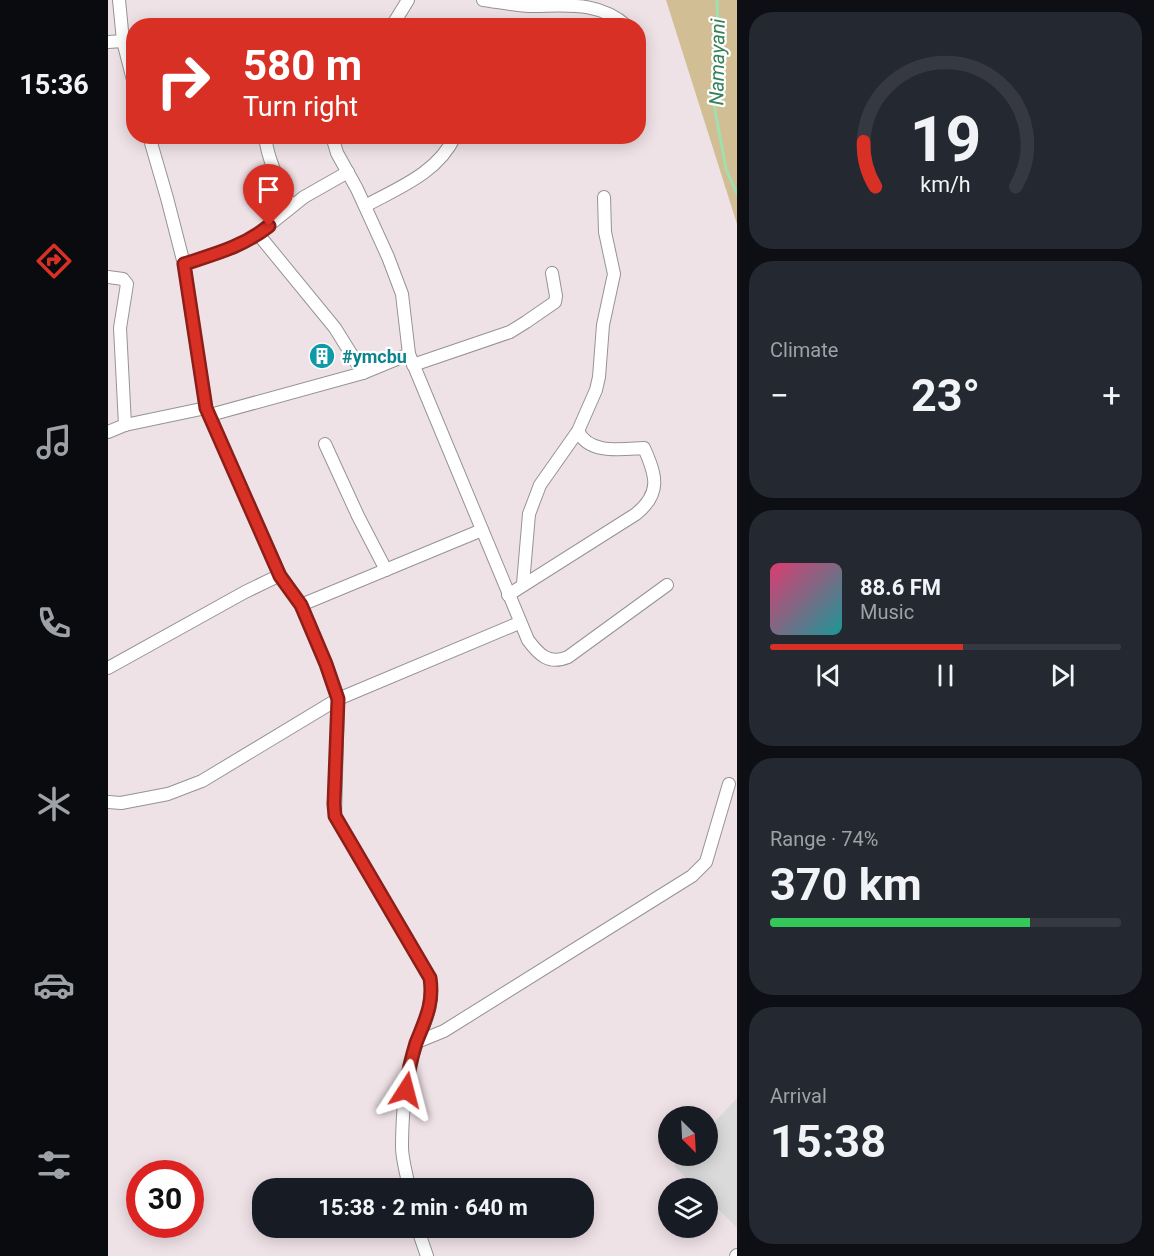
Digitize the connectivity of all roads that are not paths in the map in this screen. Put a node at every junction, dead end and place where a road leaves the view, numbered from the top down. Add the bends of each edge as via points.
1 (119, 0) edge
2 (408, 0) edge
3 (483, 0) edge
4 (397, 18) edge
5 (618, 18) edge
6 (123, 41) junction
7 (108, 42) edge
8 (126, 53) edge
9 (151, 144) edge
10 (266, 144) edge
11 (334, 144) edge
12 (451, 144) edge
13 (348, 172) junction
14 (604, 197) dead end
15 (291, 206) junction
16 (365, 206) junction
17 (258, 234) junction
18 (184, 264) junction
19 (552, 273) dead end
20 (108, 277) edge
21 (411, 360) junction
22 (363, 373) junction
23 (208, 412) junction
24 (125, 425) junction
25 (578, 431) junction
26 (108, 432) edge
27 (325, 444) dead end
28 (482, 530) junction
29 (386, 570) junction
30 (280, 576) junction
31 (523, 584) junction
32 (667, 585) dead end
33 (508, 595) junction
34 (301, 605) junction
35 (519, 623) junction
36 (108, 668) edge
37 (338, 699) junction
38 (729, 784) dead end
39 (108, 802) edge
40 (417, 1042) junction
41 (407, 1178) edge
42 (421, 1238) edge
43 (427, 1256) edge

1 - 6 street
2 - 4 street
3 - 5 street via 531,6 576,3
6 - 7 street
6 - 8 street
9 - 18 street
10 - 15 street
11 - 13 street
12 - 16 street via 436,164
13 - 15 street
13 - 16 street
14 - 25 street via 605,232 614,282 603,325 596,390
15 - 17 street
16 - 21 street via 402,294
17 - 18 street via 235,247
17 - 22 street via 329,321
18 - 23 street
19 - 21 street via 555,302 510,332
20 - 24 street via 123,279 127,285 120,328
21 - 22 street
21 - 28 street
22 - 23 street
23 - 24 street
23 - 30 street
24 - 26 street
25 - 31 street via 540,485 529,514
25 - 31 street via 584,441 596,447 644,448 655,473 653,490 636,514
27 - 29 street
28 - 29 street
28 - 33 street
29 - 34 street
30 - 34 street
30 - 36 street
31 - 33 street
32 - 35 street via 561,660 543,657
33 - 35 street
34 - 37 street
35 - 37 street
37 - 39 street via 202,781 168,794
37 - 40 street via 335,816 430,978 427,1020
38 - 40 street via 706,862 692,876 444,1031
40 - 41 street via 408,1071 402,1147
42 - 43 street

